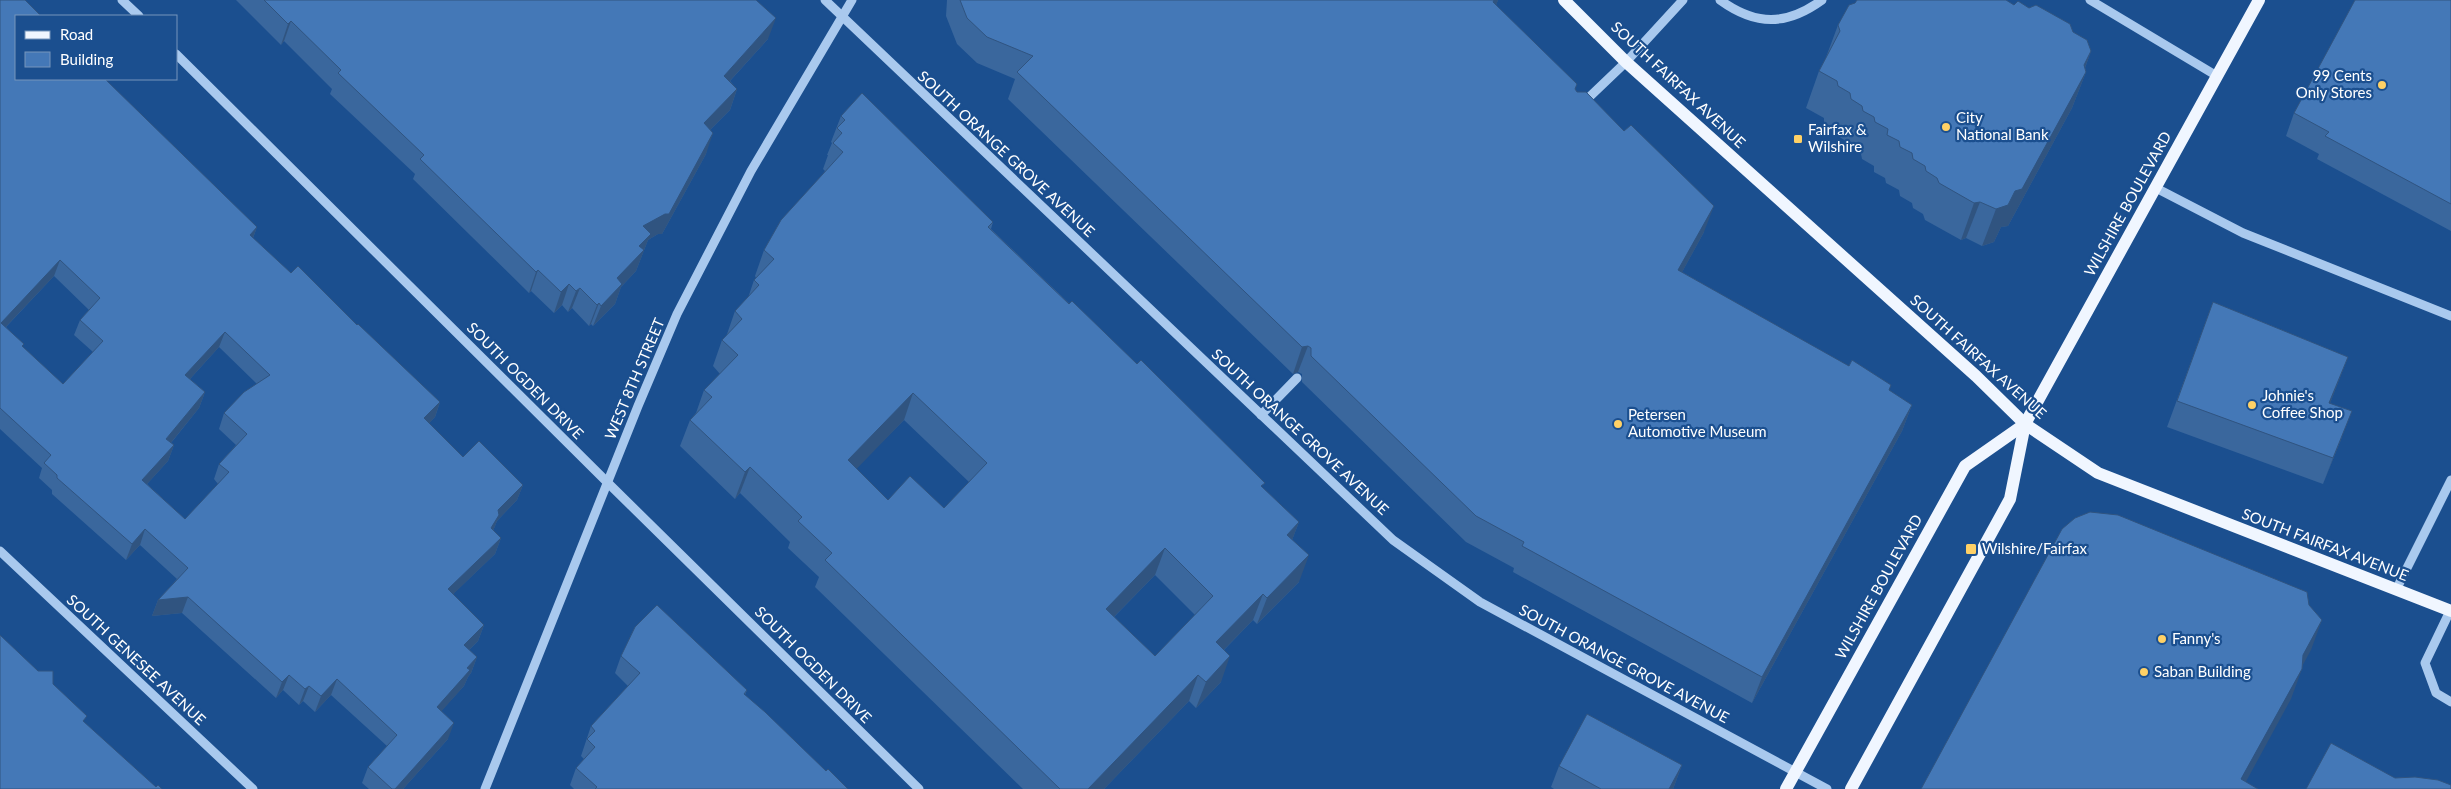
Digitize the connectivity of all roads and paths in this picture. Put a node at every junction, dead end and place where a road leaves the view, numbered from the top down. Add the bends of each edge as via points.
1 (122, 0) edge
2 (825, 0) edge
3 (852, 0) edge
4 (1564, 0) edge
5 (1683, 0) edge
6 (1720, 0) edge
7 (1822, 0) edge
8 (2090, 0) edge
9 (2259, 0) edge
10 (138, 15) edge
11 (843, 17) junction
12 (178, 56) edge
13 (1626, 62) junction
14 (2217, 76) junction
15 (1577, 109) edge
16 (2156, 188) junction
17 (2451, 316) edge
18 (1297, 378) dead end
19 (1261, 415) junction
20 (2025, 424) junction
21 (2451, 480) edge
22 (608, 483) junction
23 (0, 551) edge
24 (2396, 590) junction
25 (2450, 611) edge
26 (2451, 702) edge
27 (1795, 772) junction
28 (253, 789) edge
29 (484, 789) edge
30 (919, 789) edge
31 (1786, 789) edge
32 (1827, 789) edge
33 (1851, 789) edge

1 - 10 street
2 - 11 street, SOUTH ORANGE GROVE AVENUE
3 - 11 street, WEST 8TH STREET
4 - 13 main road, SOUTH FAIRFAX AVENUE
5 - 13 street
6 - 7 street via 1738,13 1760,20 1783,20 1805,12
8 - 14 street
9 - 14 main road, WILSHIRE BOULEVARD
11 - 19 street, SOUTH ORANGE GROVE AVENUE
11 - 22 street, WEST 8TH STREET via 751,171 677,314
12 - 22 street, SOUTH OGDEN DRIVE
13 - 15 street
13 - 20 main road, SOUTH FAIRFAX AVENUE via 1976,376
14 - 16 main road, WILSHIRE BOULEVARD
16 - 17 street via 2243,233
16 - 20 main road, WILSHIRE BOULEVARD
18 - 19 street
19 - 27 street, SOUTH ORANGE GROVE AVENUE via 1393,540 1456,586
20 - 24 main road, SOUTH FAIRFAX AVENUE via 2098,473
20 - 27 main road, WILSHIRE BOULEVARD via 1965,466
20 - 33 main road, WILSHIRE BOULEVARD via 2010,499
21 - 24 street
22 - 29 street, WEST 8TH STREET
22 - 30 street, SOUTH OGDEN DRIVE
23 - 28 street, SOUTH GENESEE AVENUE
24 - 25 main road, SOUTH FAIRFAX AVENUE
25 - 26 street via 2425,663 2436,693
27 - 31 main road, WILSHIRE BOULEVARD
27 - 32 street, SOUTH ORANGE GROVE AVENUE

